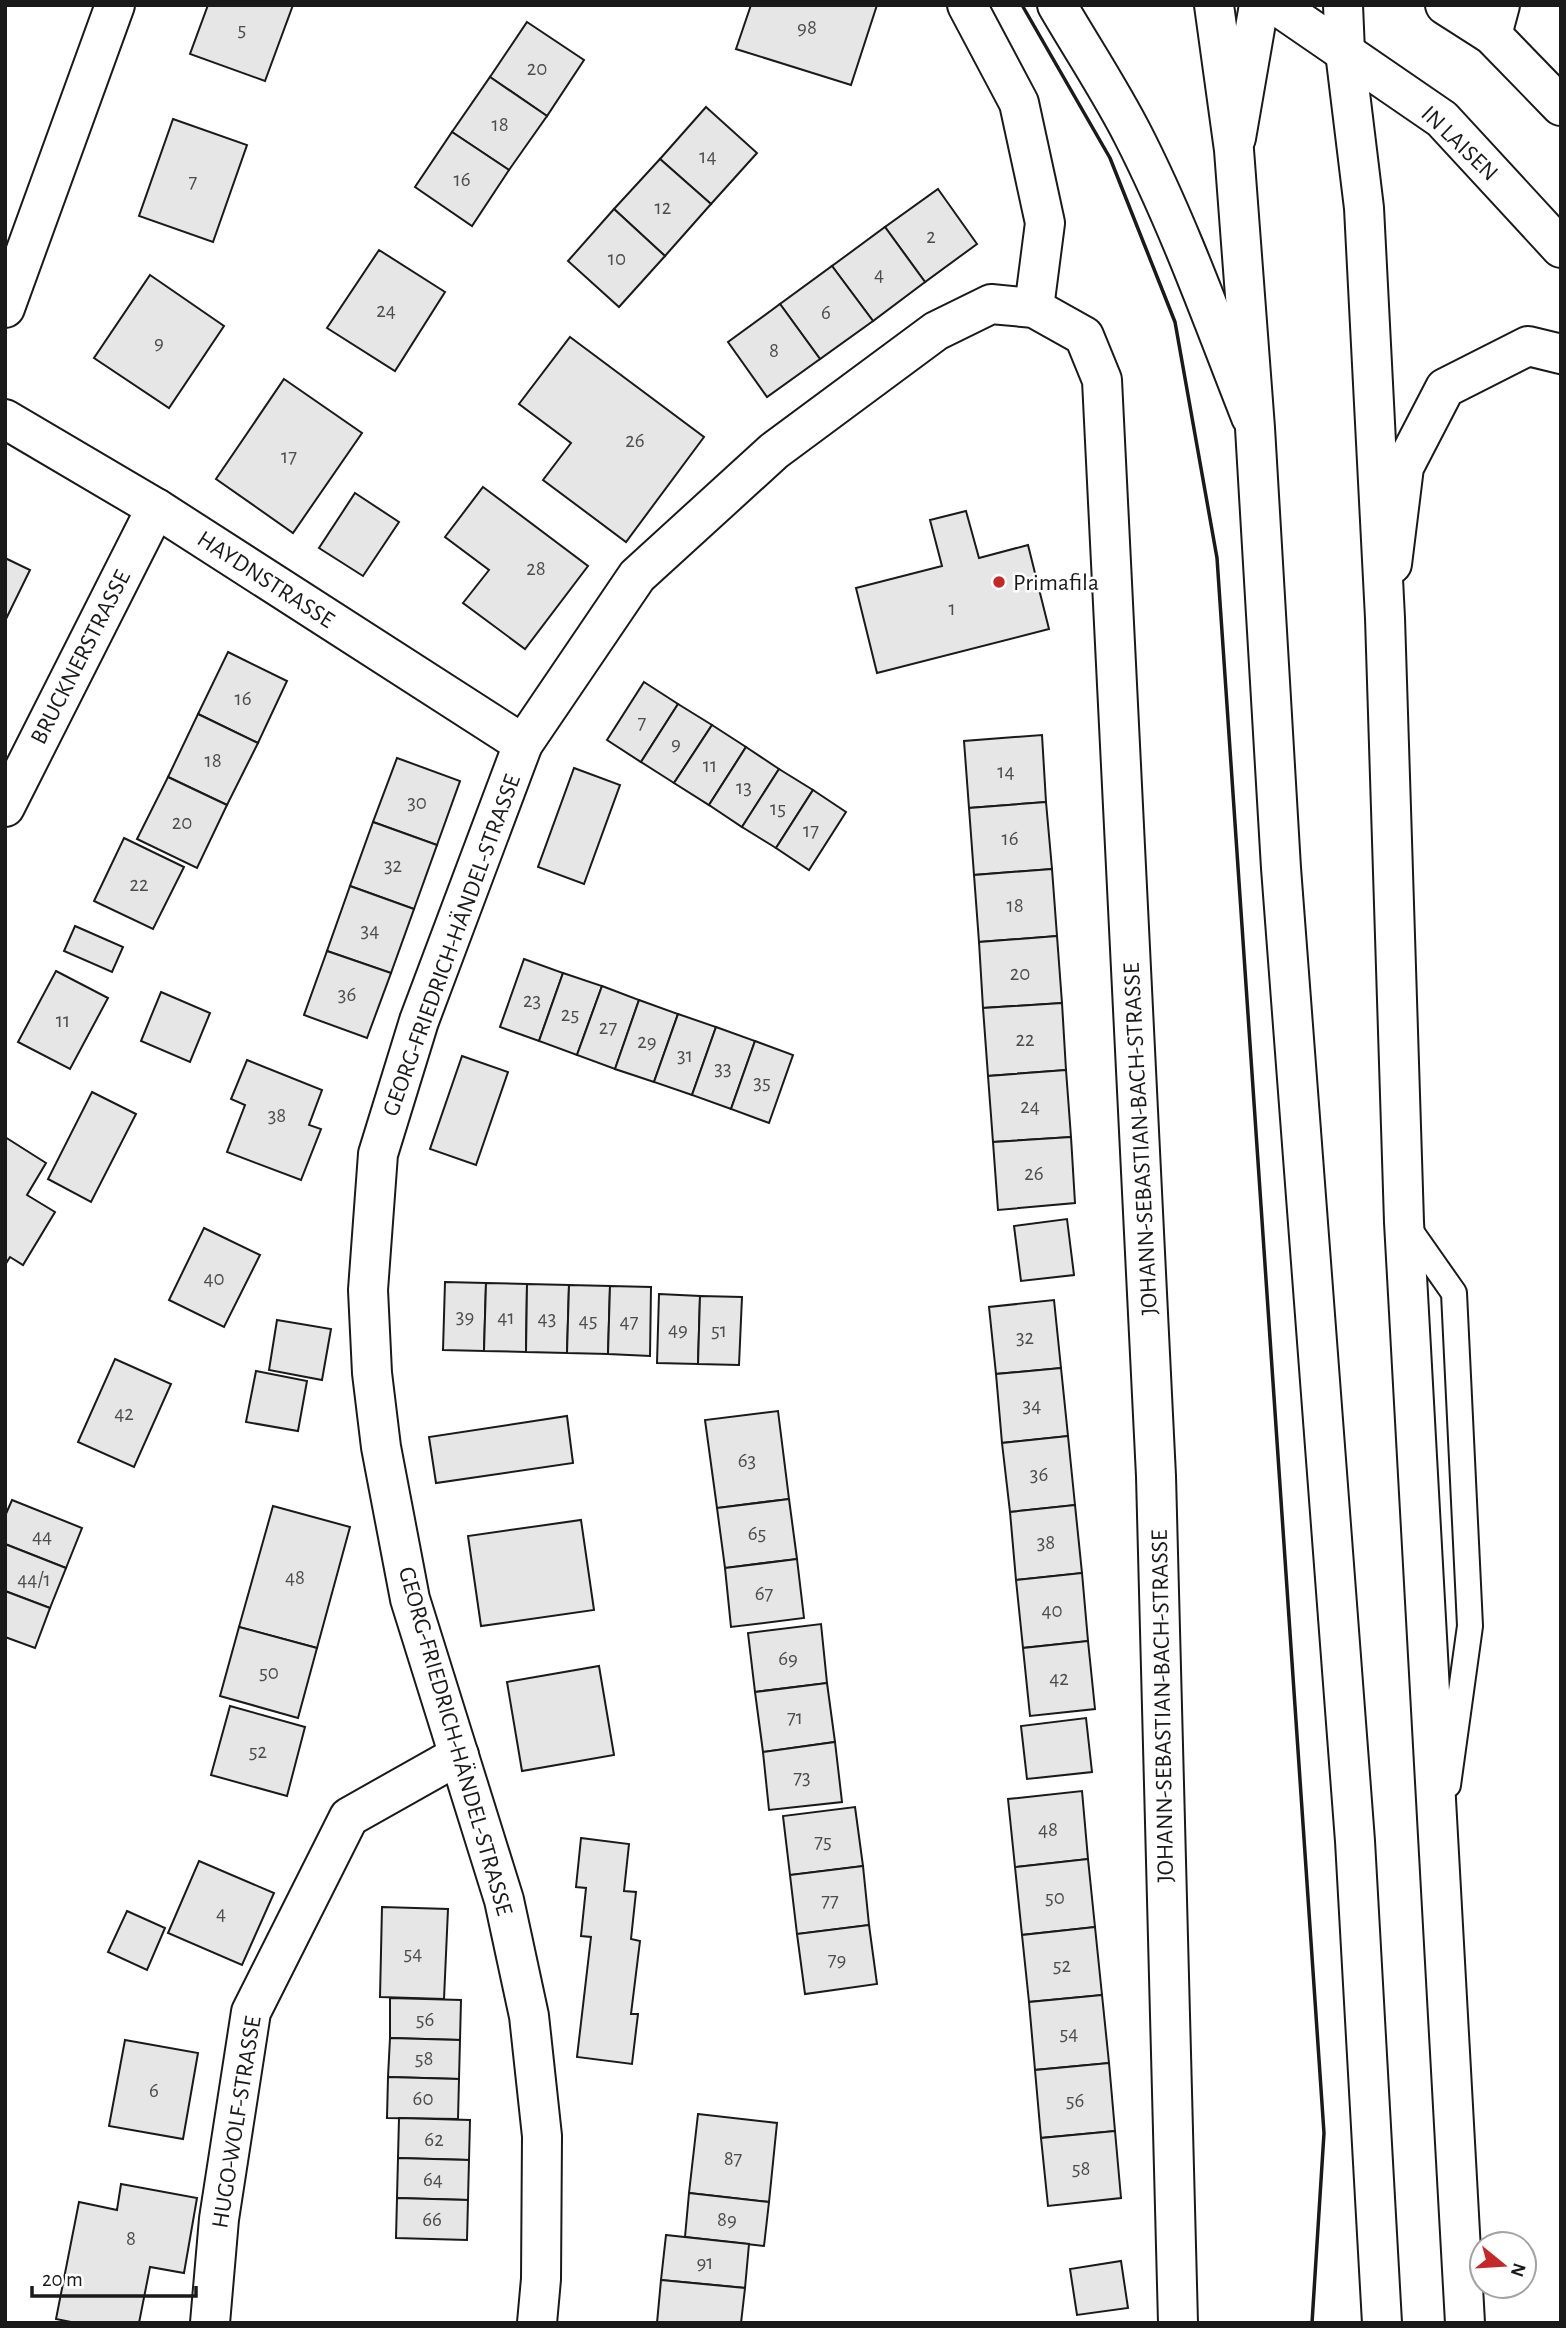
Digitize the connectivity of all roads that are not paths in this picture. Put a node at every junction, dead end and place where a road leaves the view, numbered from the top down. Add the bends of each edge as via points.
1 (115, 5) edge
2 (967, 5) edge
3 (1056, 5) edge
4 (1214, 5) edge
5 (1259, 5) edge
6 (1276, 5) edge
7 (1343, 5) edge
8 (1445, 5) edge
9 (1496, 20) edge
10 (1346, 52) junction
11 (1561, 106) edge
12 (1234, 150) junction
13 (1561, 248) edge
14 (5, 308) edge
15 (1034, 308) junction
16 (1561, 354) edge
17 (5, 419) edge
18 (1255, 428) junction
19 (156, 508) junction
20 (1385, 618) junction
21 (523, 744) junction
22 (5, 807) edge
23 (458, 1755) junction
24 (210, 2323) edge
25 (537, 2323) edge
26 (1178, 2323) edge
27 (1382, 2323) edge
28 (1465, 2323) edge

1 - 14 street
2 - 15 street via 1019,103 1045,223
3 - 18 street via 1132,132
4 - 12 street
5 - 12 street
6 - 10 street, IN LAISEN
7 - 10 street
8 - 9 street
9 - 11 street
10 - 13 street, IN LAISEN via 1442,119
10 - 20 street via 1364,208
12 - 18 street
15 - 21 street, GEORG-FRIEDRICH-HÄNDEL-STRASSE via 991,304 936,331 774,451 637,576
15 - 26 street, JOHANN-SEBASTIAN-BACH-STRASSE via 1084,336 1102,380 1156,1476
16 - 20 street via 1528,346 1445,387 1404,467
17 - 19 street, HAYDNSTRASSE
18 - 27 street via 1281,868 1355,1841
19 - 21 street, HAYDNSTRASSE
19 - 22 street, BRUCKNERSTRASSE
20 - 28 street via 1404,1222
21 - 23 street, GEORG-FRIEDRICH-HÄNDEL-STRASSE via 419,1021 378,1154 368,1290 381,1447 410,1599
23 - 24 street, HUGO-WOLF-STRASSE via 349,1817 251,2012 219,2219
23 - 25 street, GEORG-FRIEDRICH-HÄNDEL-STRASSE via 505,1900 529,2016 542,2136

